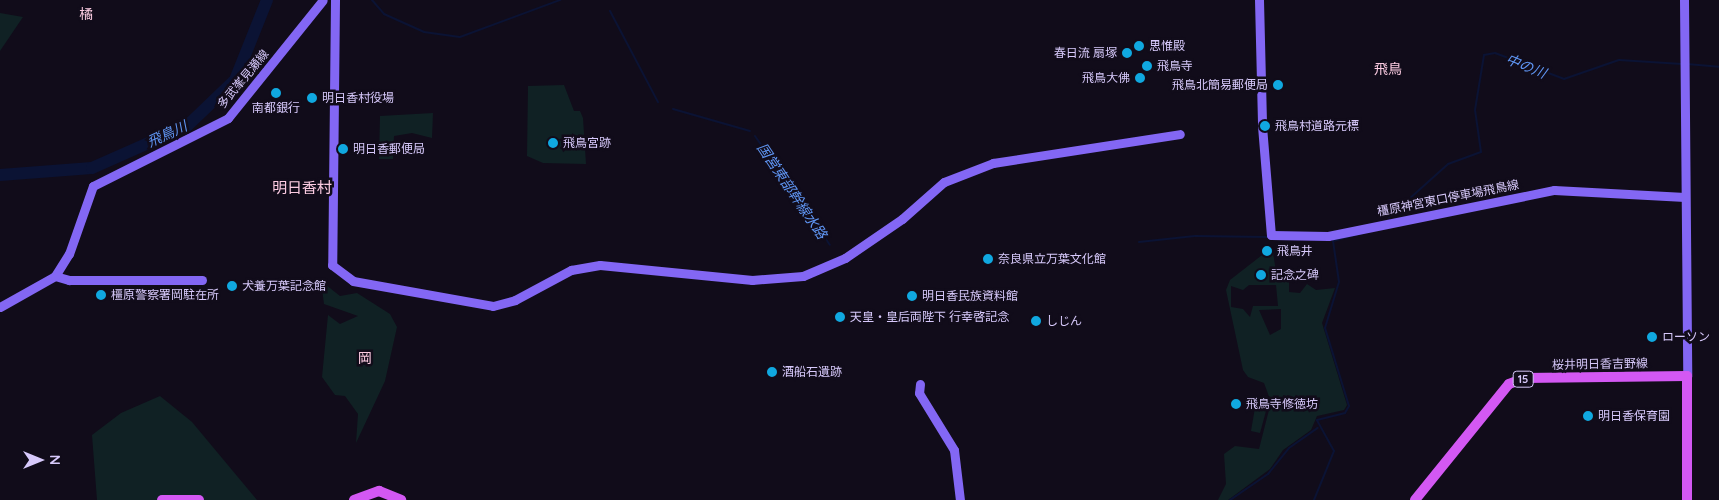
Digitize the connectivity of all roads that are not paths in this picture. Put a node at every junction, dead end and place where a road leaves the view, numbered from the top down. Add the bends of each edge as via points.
1 (323, 0) edge
2 (335, 0) edge
3 (1259, 0) edge
4 (1684, 0) edge
5 (1180, 134) dead end
6 (1685, 197) junction
7 (55, 276) junction
8 (202, 280) dead end
9 (0, 307) edge
10 (1687, 376) junction
11 (920, 384) dead end
12 (162, 500) edge
13 (198, 500) edge
14 (354, 500) edge
15 (401, 500) edge
16 (960, 500) edge
17 (1415, 500) edge
18 (1688, 500) edge

1 - 7 main road, 多武峯見瀬線 via 228,118 93,186 69,254
2 - 5 main road via 332,265 353,281 493,306 515,300 571,270 600,265 752,280 803,276 845,258 902,219 944,182 993,163
3 - 6 main road, 橿原神宮東口停車場飛鳥線 via 1262,126 1271,235 1328,236 1554,190
4 - 6 main road
6 - 10 main road
7 - 8 main road via 69,280
7 - 9 main road, 多武峯見瀬線
10 - 17 main road, 桜井明日香吉野線 / 15 via 1525,378 1509,384
10 - 18 main road
11 - 16 main road via 919,393 954,450
12 - 13 main road
14 - 15 main road via 379,491

